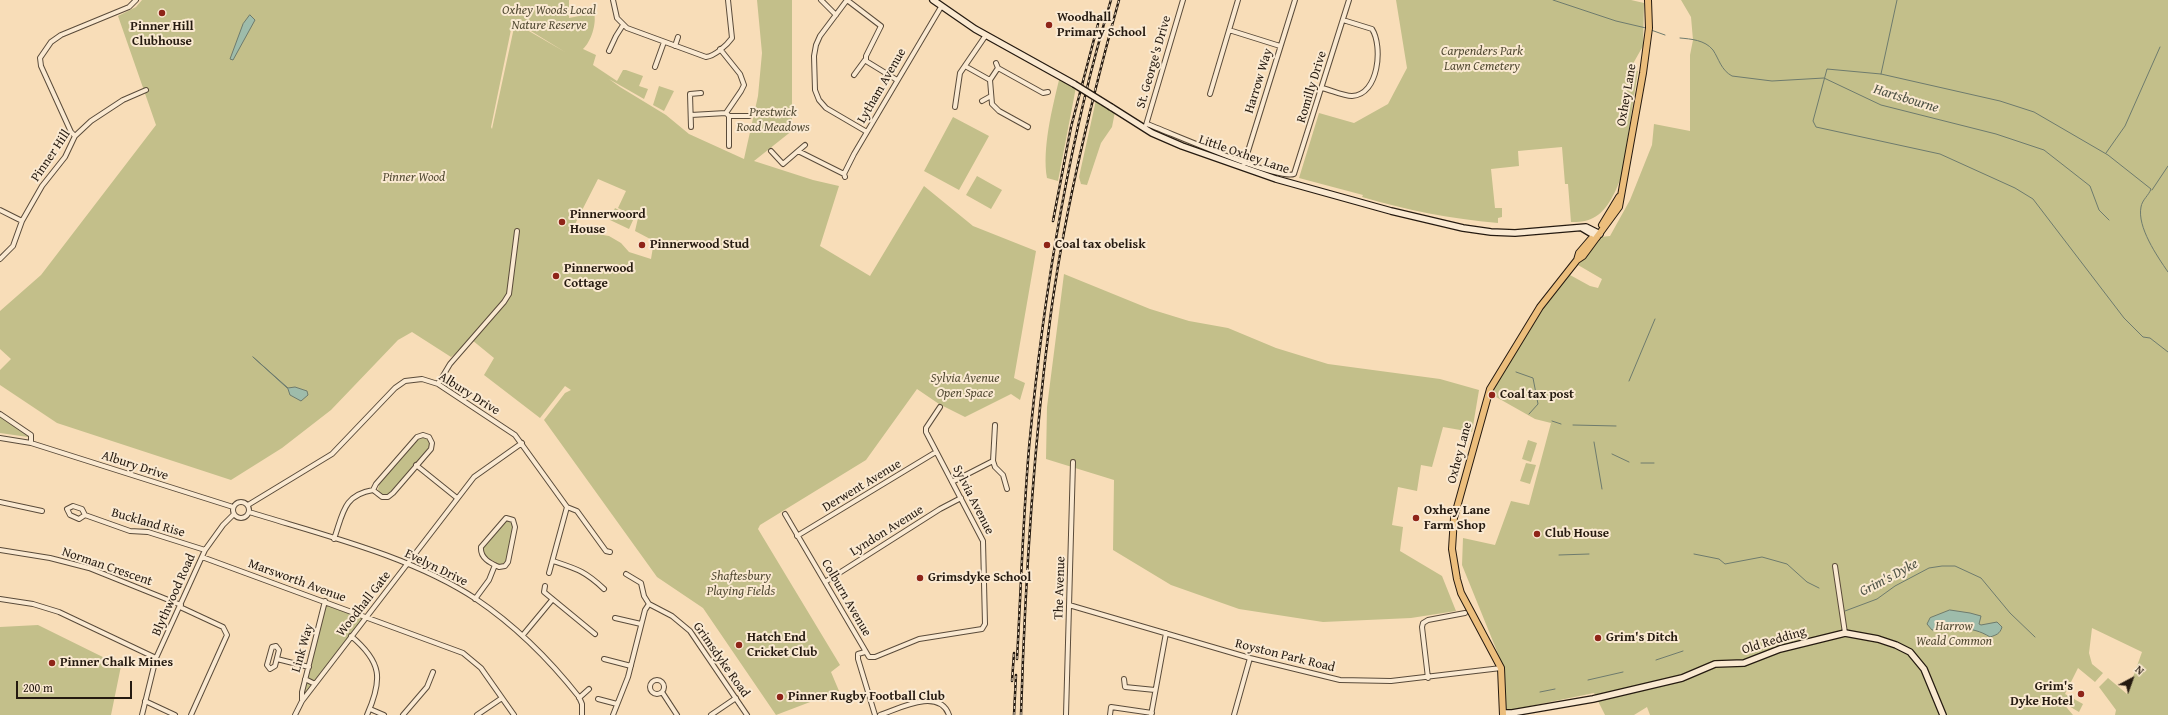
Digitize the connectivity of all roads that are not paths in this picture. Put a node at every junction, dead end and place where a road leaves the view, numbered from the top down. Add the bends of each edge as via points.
1 (136, 0) edge
2 (613, 0) edge
3 (728, 0) edge
4 (821, 0) edge
5 (847, 0) edge
6 (933, 0) edge
7 (1182, 0) edge
8 (1238, 0) edge
9 (1295, 0) edge
10 (1349, 0) edge
11 (1648, 0) edge
12 (941, 7) junction
13 (836, 15) junction
14 (1343, 20) junction
15 (623, 25) junction
16 (1229, 30) junction
17 (986, 35) junction
18 (678, 37) dead end
19 (664, 42) junction
20 (675, 46) junction
21 (1280, 46) junction
22 (720, 49) junction
23 (610, 52) dead end
24 (865, 60) junction
25 (996, 63) dead end
26 (656, 66) dead end
27 (965, 66) junction
28 (998, 68) junction
29 (854, 75) dead end
30 (897, 80) junction
31 (990, 80) junction
32 (1322, 88) junction
33 (146, 90) dead end
34 (1048, 92) dead end
35 (701, 93) dead end
36 (1210, 94) dead end
37 (991, 96) junction
38 (982, 101) dead end
39 (955, 107) dead end
40 (727, 114) junction
41 (691, 115) junction
42 (749, 116) dead end
43 (1146, 126) junction
44 (691, 127) dead end
45 (1028, 127) dead end
46 (867, 132) junction
47 (75, 136) junction
48 (805, 145) dead end
49 (729, 146) dead end
50 (771, 151) dead end
51 (798, 151) junction
52 (1244, 166) junction
53 (1289, 176) joint
54 (0, 210) edge
55 (22, 221) junction
56 (1584, 229) junction
57 (517, 231) dead end
58 (1597, 234) junction
59 (1587, 244) junction
60 (0, 259) edge
61 (1577, 260) junction
62 (438, 384) junction
63 (940, 407) dead end
64 (0, 414) edge
65 (995, 425) dead end
66 (0, 438) edge
67 (31, 443) junction
68 (522, 443) junction
69 (936, 452) junction
70 (993, 461) junction
71 (1073, 462) dead end
72 (416, 466) junction
73 (952, 482) junction
74 (1007, 489) dead end
75 (373, 490) junction
76 (457, 498) junction
77 (961, 498) junction
78 (0, 502) edge
79 (248, 505) junction
80 (233, 507) junction
81 (567, 507) junction
82 (42, 511) dead end
83 (249, 512) junction
84 (234, 514) junction
85 (785, 514) dead end
86 (85, 515) dead end
87 (798, 536) junction
88 (334, 539) junction
89 (0, 550) edge
90 (205, 550) junction
91 (610, 552) dead end
92 (202, 557) junction
93 (553, 561) junction
94 (407, 564) junction
95 (495, 565) junction
96 (1835, 566) dead end
97 (549, 574) dead end
98 (626, 574) dead end
99 (825, 582) junction
100 (545, 586) dead end
101 (604, 589) dead end
102 (0, 599) edge
103 (476, 599) junction
104 (552, 600) junction
105 (326, 602) junction
106 (649, 604) junction
107 (1069, 605) junction
108 (181, 606) junction
109 (1465, 613) dead end
110 (367, 617) junction
111 (615, 618) dead end
112 (642, 624) junction
113 (1166, 633) junction
114 (595, 634) dead end
115 (1845, 634) junction
116 (523, 635) junction
117 (351, 636) junction
118 (865, 652) junction
119 (156, 658) junction
120 (1250, 658) junction
121 (277, 659) junction
122 (604, 659) dead end
123 (631, 666) junction
124 (309, 667) junction
125 (1500, 668) junction
126 (433, 672) dead end
127 (1428, 678) junction
128 (305, 679) junction
129 (1124, 679) dead end
130 (315, 684) junction
131 (589, 689) dead end
132 (1155, 690) junction
133 (662, 692) dead end
134 (502, 698) junction
135 (579, 698) junction
136 (736, 698) junction
137 (598, 699) dead end
138 (145, 701) junction
139 (302, 701) junction
140 (617, 704) junction
141 (370, 709) junction
142 (1151, 714) edge
143 (1504, 714) edge
144 (142, 715) edge
145 (175, 715) edge
146 (191, 715) edge
147 (295, 715) edge
148 (368, 715) edge
149 (384, 715) edge
150 (403, 715) edge
151 (477, 715) edge
152 (514, 715) edge
153 (582, 715) edge
154 (612, 715) edge
155 (677, 715) edge
156 (711, 715) edge
157 (747, 715) edge
158 (875, 715) edge
159 (880, 715) edge
160 (949, 715) edge
161 (1066, 715) edge
162 (1110, 715) edge
163 (1234, 715) edge
164 (1943, 715) edge

1 - 47 street via 129,7 61,35 51,42 40,58 44,72
2 - 15 street via 616,15
3 - 22 street via 732,36
4 - 13 street
5 - 13 street
5 - 24 street via 881,26
6 - 12 main road, Little Oxhey Lane
7 - 43 street, St. George's Drive
8 - 16 street
9 - 21 street, Harrow Way
10 - 14 street, Romilly Drive
11 - 58 main road, Oxhey Lane via 1643,73 1621,192
12 - 17 main road, Little Oxhey Lane
12 - 30 street, Lytham Avenue
13 - 46 street via 814,48 815,90 826,108
14 - 32 street, Romilly Drive
14 - 32 street via 1372,28 1378,63 1370,86 1355,95 1349,96
15 - 19 street
15 - 23 street
16 - 21 street
16 - 36 street
17 - 27 street
17 - 43 main road, Little Oxhey Lane, bridge
18 - 20 street
19 - 20 street
19 - 26 street
20 - 22 street via 706,57
21 - 52 street, Harrow Way
22 - 40 street via 743,80 743,88
24 - 29 street
24 - 30 street
25 - 28 street
27 - 31 street
27 - 39 street via 960,74
28 - 31 street
28 - 34 street via 1043,93
30 - 46 street, Lytham Avenue
31 - 37 street
32 - 53 street, Romilly Drive via 1297,170
33 - 47 street, Pinner Hill via 123,100 90,121
35 - 41 street via 690,94
37 - 38 street
37 - 45 street via 992,104 999,111
40 - 41 street
40 - 42 street
40 - 49 street
41 - 44 street
43 - 52 main road, Little Oxhey Lane via 1162,138
46 - 51 street, Lytham Avenue via 845,175
47 - 55 street, Pinner Hill
48 - 51 street
50 - 51 street via 783,164
52 - 53 street, Little Oxhey Lane
52 - 56 main road, Little Oxhey Lane via 1391,211 1463,228 1509,232
54 - 55 street
55 - 60 street, Pinner Hill via 13,246
56 - 58 main road
56 - 59 main road
57 - 62 street via 509,294 450,364
58 - 59 main road, Oxhey Lane
58 - 61 main road, Oxhey Lane
59 - 61 main road, Oxhey Lane via 1579,253
61 - 125 main road, Oxhey Lane via 1540,307 1490,389 1454,518 1452,549 1461,593
62 - 68 street, Albury Drive
62 - 79 street, Albury Drive via 422,379 405,381 395,388 332,454
63 - 69 street, Sylvia Avenue via 926,428
64 - 67 street via 31,435
65 - 70 street
66 - 67 street, Albury Drive
67 - 80 street, Albury Drive
68 - 76 street, Woodhall Gate via 484,468
68 - 81 street, Albury Drive
69 - 73 street, Sylvia Avenue
69 - 87 street, Derwent Avenue
70 - 73 street
70 - 74 street via 1003,475
71 - 107 street, The Avenue
72 - 75 street via 388,497 382,497
72 - 75 street via 431,449 429,437 423,435 417,436
72 - 76 street
73 - 77 street, Sylvia Avenue
75 - 88 street via 361,492 352,498 345,508
76 - 94 street, Woodhall Gate
77 - 99 street, Lyndon Avenue
77 - 118 street, Sylvia Avenue via 983,541 984,627 980,630 919,638 871,658
78 - 82 street
79 - 80 street via 239,502
79 - 83 street
80 - 84 street
81 - 91 street, Albury Drive via 577,511 606,552
81 - 93 street
83 - 84 street via 243,518 238,518
83 - 88 street, Evelyn Drive
84 - 90 street, Blythwood Road
85 - 87 street, Colburn Avenue
86 - 90 street, Buckland Rise via 130,531 148,532
87 - 99 street, Colburn Avenue
88 - 94 street, Evelyn Drive
89 - 108 street, Norman Crescent via 50,558 89,568
90 - 92 street, Blythwood Road
92 - 105 street, Marsworth Avenue
92 - 108 street, Blythwood Road
93 - 97 street
93 - 101 street via 580,569
94 - 103 street, Evelyn Drive
94 - 110 street, Woodhall Gate
95 - 95 street via 483,557 480,553 481,547 502,520 509,518 513,520 515,527 508,562 505,566
95 - 103 street via 489,580
96 - 115 street
98 - 106 street via 641,583
99 - 118 street, Colburn Avenue
100 - 104 street via 544,592
102 - 119 street via 33,604 59,612
103 - 116 street, Evelyn Drive
104 - 114 street
104 - 116 street
105 - 110 street, Marsworth Avenue
105 - 124 street, Link Way
106 - 112 street
106 - 136 street, Grimsdyke Road via 682,623
107 - 113 street, Royston Park Road
107 - 161 street, The Avenue
108 - 119 street, Blythwood Road
108 - 146 street, Norman Crescent via 223,627 227,635
109 - 127 street via 1423,623
110 - 117 street, Woodhall Gate
110 - 134 street, Marsworth Avenue via 470,657
111 - 112 street
112 - 123 street
113 - 120 street, Royston Park Road
113 - 132 street
115 - 143 main road, Old Redding via 1780,649 1744,663 1715,664 1682,678 1593,699
115 - 164 main road, Old Redding via 1878,639 1910,652 1924,669
116 - 135 street, Evelyn Drive via 545,656
117 - 130 street, Woodhall Gate
117 - 141 street via 366,649 376,666 379,680
118 - 158 street, Colburn Avenue via 858,654 858,659
119 - 138 street, Blythwood Road
120 - 127 street, Royston Park Road via 1340,680 1391,681
120 - 163 street
121 - 121 street via 273,669 267,668 274,646 279,650
121 - 124 street
122 - 123 street
123 - 140 street
124 - 128 street, Link Way
125 - 127 street, Royston Park Road
125 - 143 main road, Oxhey Lane
126 - 150 street via 427,688
128 - 130 street
128 - 139 street, Link Way
129 - 132 street via 1125,687
130 - 139 street, Woodhall Gate
131 - 135 street
132 - 142 street
133 - 155 street
134 - 151 street
134 - 152 street, Marsworth Avenue
135 - 153 street, Evelyn Drive
136 - 156 street
136 - 157 street, Grimsdyke Road
137 - 140 street
138 - 144 street, Blythwood Road
138 - 145 street
139 - 147 street, Woodhall Gate
140 - 154 street
141 - 148 street
141 - 149 street
142 - 162 street via 1111,708
159 - 160 street via 924,701 933,701 942,706

